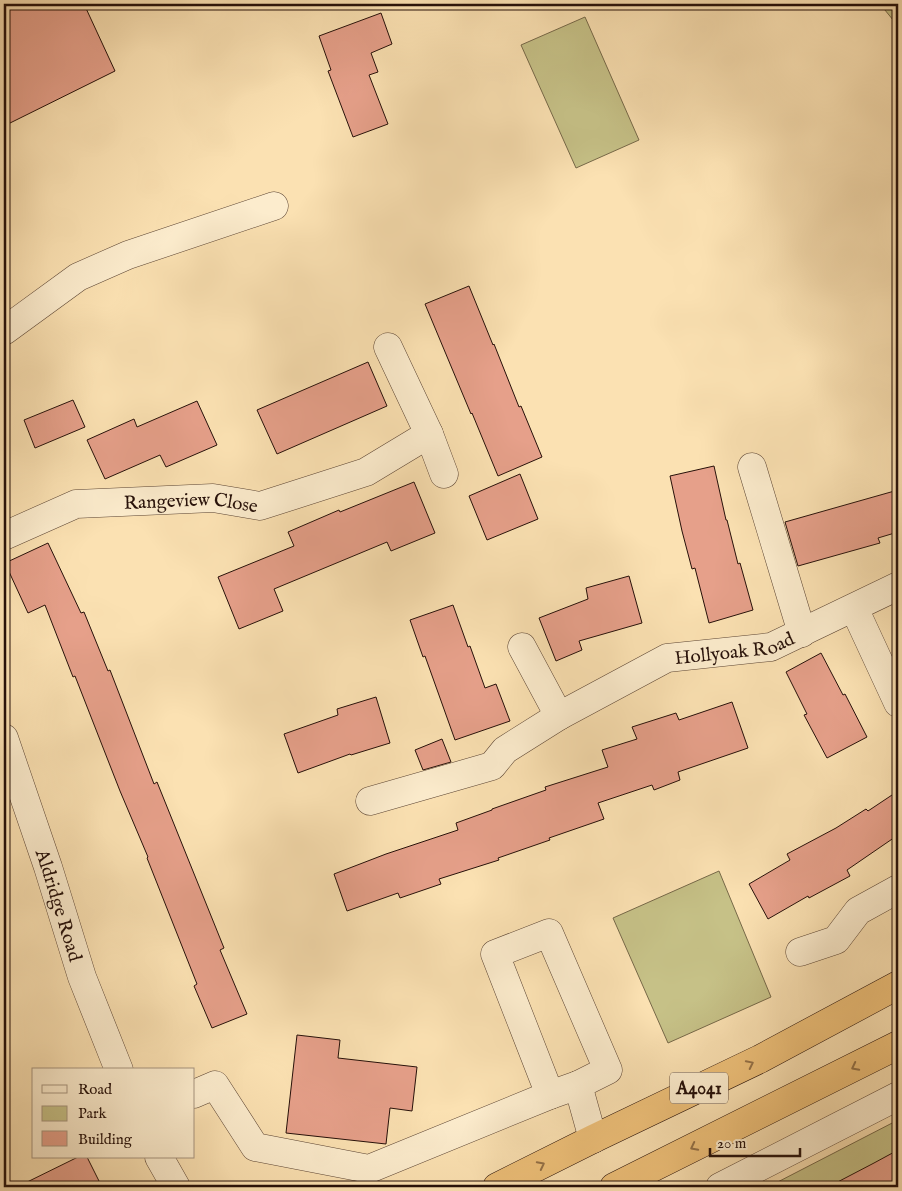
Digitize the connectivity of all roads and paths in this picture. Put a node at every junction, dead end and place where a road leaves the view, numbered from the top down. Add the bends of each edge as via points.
1 (274, 206) dead end
2 (4, 332) edge
3 (388, 347) dead end
4 (428, 434) junction
5 (752, 467) dead end
6 (444, 474) dead end
7 (4, 536) edge
8 (898, 586) edge
9 (854, 608) junction
10 (802, 633) junction
11 (522, 647) dead end
12 (898, 703) edge
13 (559, 716) junction
14 (4, 738) edge
15 (370, 801) dead end
16 (898, 889) edge
17 (800, 952) dead end
18 (898, 985) edge
19 (898, 1045) edge
20 (118, 1068) edge
21 (578, 1085) junction
22 (195, 1094) edge
23 (550, 1095) junction
24 (898, 1096) edge
25 (593, 1139) junction
26 (160, 1158) edge
27 (176, 1187) edge
28 (497, 1187) edge
29 (614, 1187) edge
30 (720, 1187) edge

1 - 2 street via 128,255 78,277
3 - 4 street
4 - 6 street
4 - 7 street, Rangeview Close via 366,472 260,506 213,498 76,504
5 - 10 street, Hollyoak Road
8 - 9 street, Hollyoak Road
9 - 10 street, Hollyoak Road
9 - 12 street
10 - 13 street, Hollyoak Road via 771,646 667,658
11 - 13 street
13 - 15 street, Hollyoak Road via 505,750 492,766
14 - 20 street, Aldridge Road via 82,977
16 - 17 street via 858,911 836,940
25 -> 18 highway, A4041 via 760,1059
19 -> 29 highway, A4041
21 - 23 street
21 - 23 street via 608,1070 549,933 495,954
21 - 25 street
22 - 23 street via 215,1085 255,1147 370,1169
24 - 30 street
28 -> 25 highway, A4041
26 - 27 street

